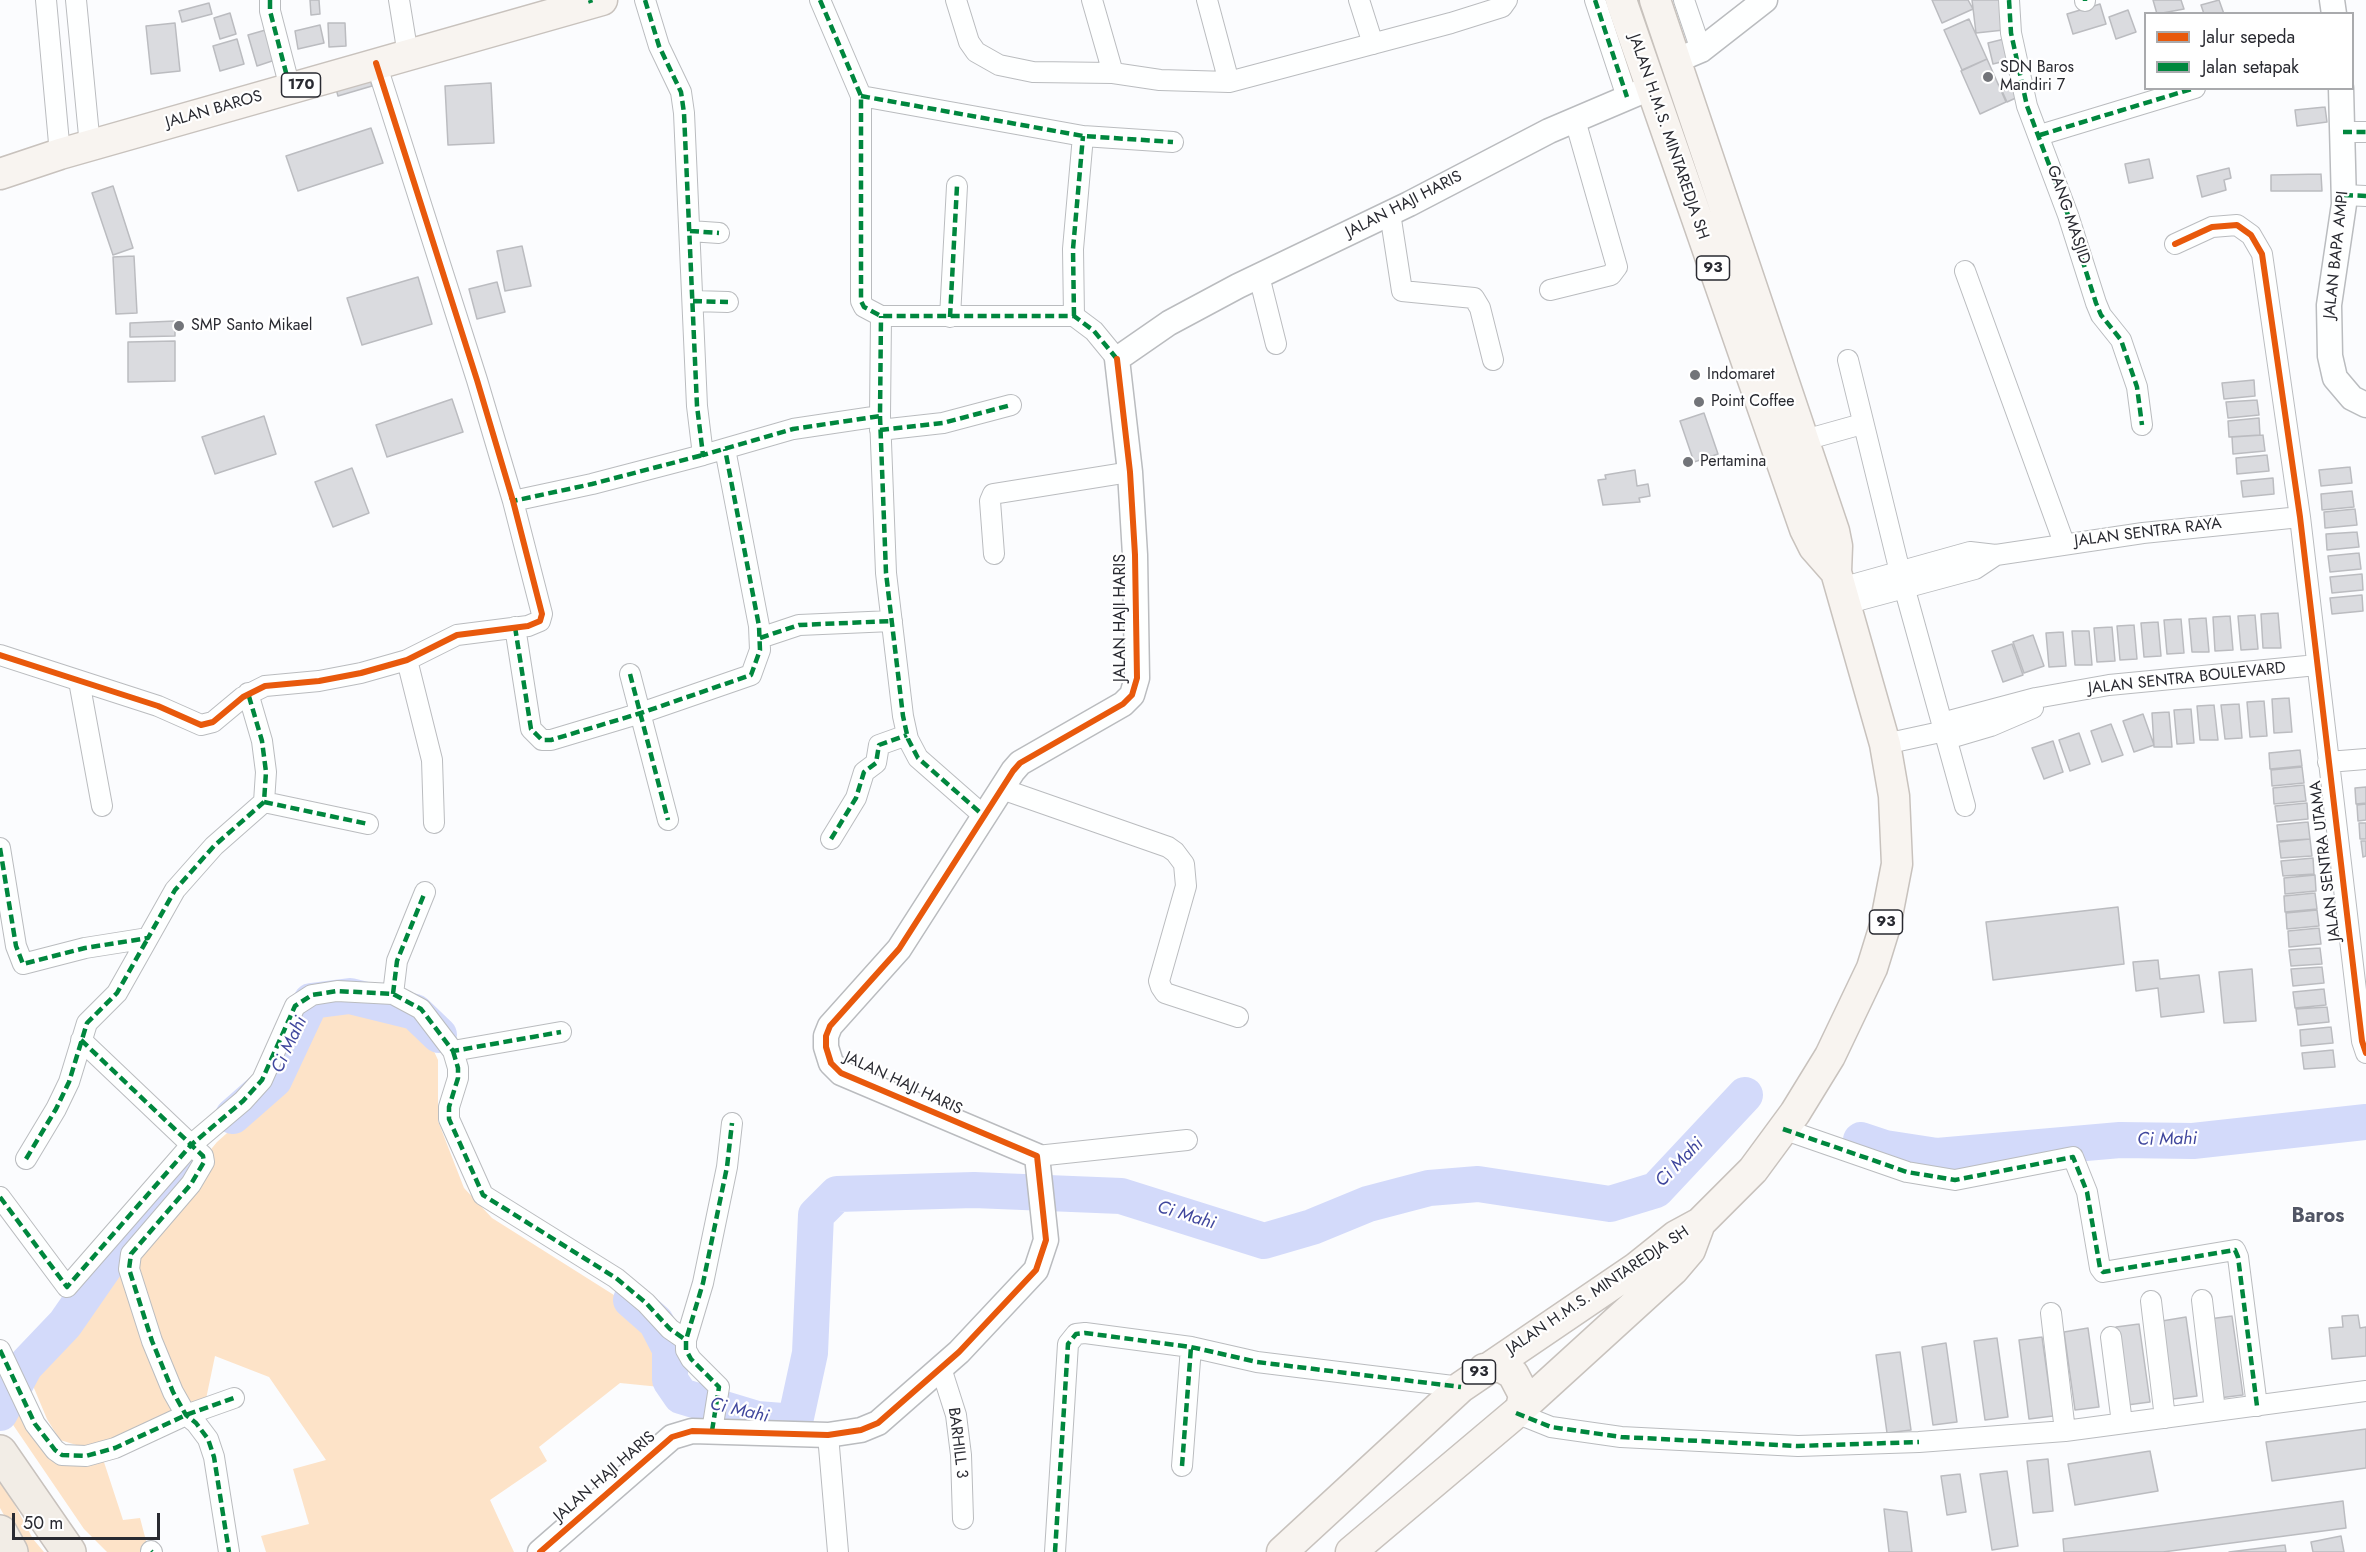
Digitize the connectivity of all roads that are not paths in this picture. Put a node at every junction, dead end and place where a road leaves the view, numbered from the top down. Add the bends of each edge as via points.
1 (46, 0) edge
2 (75, 0) edge
3 (270, 0) edge
4 (399, 0) edge
5 (645, 0) edge
6 (820, 0) edge
7 (956, 0) edge
8 (1092, 0) edge
9 (1207, 0) edge
10 (1359, 0) edge
11 (1507, 0) edge
12 (1595, 0) edge
13 (1621, 0) edge
14 (1655, 0) edge
15 (1684, 0) edge
16 (1765, 0) edge
17 (2008, 0) edge
18 (594, 1) edge
19 (1372, 44) junction
20 (408, 55) junction
21 (1688, 55) junction
22 (376, 63) junction
23 (82, 64) junction
24 (52, 66) junction
25 (1113, 73) junction
26 (1229, 82) junction
27 (290, 88) junction
28 (2188, 90) edge
29 (2342, 90) edge
30 (1638, 92) junction
31 (861, 96) junction
32 (1575, 120) junction
33 (2354, 132) edge
34 (2040, 135) junction
35 (1083, 136) junction
36 (1173, 142) dead end
37 (90, 146) junction
38 (60, 154) junction
39 (0, 174) edge
40 (957, 186) dead end
41 (2355, 195) edge
42 (1389, 213) junction
43 (690, 231) junction
44 (719, 233) dead end
45 (2175, 244) dead end
46 (1965, 271) dead end
47 (1258, 276) junction
48 (1550, 290) dead end
49 (693, 301) junction
50 (728, 302) dead end
51 (881, 316) junction
52 (1074, 316) junction
53 (950, 318) junction
54 (1276, 344) dead end
55 (1117, 358) junction
56 (1493, 360) dead end
57 (1848, 360) dead end
58 (1011, 405) dead end
59 (2366, 405) edge
60 (880, 423) junction
61 (1862, 424) junction
62 (2142, 425) dead end
63 (1790, 444) junction
64 (725, 449) junction
65 (703, 455) junction
66 (1130, 471) junction
67 (513, 501) junction
68 (2300, 517) junction
69 (2064, 543) junction
70 (994, 554) dead end
71 (1902, 580) junction
72 (1841, 588) junction
73 (892, 621) junction
74 (515, 627) junction
75 (760, 638) junction
76 (0, 655) edge
77 (407, 660) junction
78 (2317, 665) junction
79 (630, 674) dead end
80 (80, 681) junction
81 (248, 693) junction
82 (641, 713) junction
83 (1945, 731) junction
84 (907, 735) junction
85 (1885, 744) junction
86 (2366, 759) edge
87 (2328, 762) junction
88 (1002, 789) junction
89 (264, 802) junction
90 (102, 806) dead end
91 (1965, 806) dead end
92 (984, 816) junction
93 (668, 820) dead end
94 (434, 823) dead end
95 (368, 824) dead end
96 (831, 839) dead end
97 (0, 848) edge
98 (425, 892) dead end
99 (148, 938) junction
100 (393, 994) junction
101 (1238, 1017) dead end
102 (561, 1032) dead end
103 (81, 1040) junction
104 (453, 1051) junction
105 (2366, 1053) edge
106 (732, 1123) dead end
107 (1783, 1129) junction
108 (1187, 1140) dead end
109 (195, 1148) junction
110 (26, 1159) dead end
111 (1038, 1164) junction
112 (0, 1197) edge
113 (1700, 1223) junction
114 (2202, 1300) dead end
115 (2151, 1301) dead end
116 (2051, 1312) dead end
117 (2111, 1337) dead end
118 (686, 1340) junction
119 (1191, 1347) junction
120 (0, 1350) edge
121 (941, 1368) junction
122 (1472, 1378) junction
123 (2366, 1391) edge
124 (234, 1398) dead end
125 (2257, 1406) junction
126 (1518, 1410) junction
127 (2214, 1412) junction
128 (186, 1415) junction
129 (2165, 1418) junction
130 (2122, 1423) junction
131 (714, 1424) junction
132 (2065, 1431) junction
133 (828, 1435) junction
134 (4, 1459) edge
135 (1182, 1466) dead end
136 (963, 1519) dead end
137 (0, 1532) edge
138 (11, 1552) edge
139 (69, 1552) edge
140 (229, 1552) edge
141 (540, 1552) edge
142 (838, 1552) edge
143 (1055, 1552) edge
144 (1282, 1552) edge
145 (1351, 1552) edge

1 - 24 street
2 - 23 street
3 - 27 street
4 - 20 street
5 - 43 street via 659,46 681,92
6 - 31 street
7 - 25 street via 969,42 986,59 1033,72
8 - 25 street
9 - 26 street
10 - 19 street
11 - 19 street via 1502,7
12 - 30 street
13 - 30 main road, JALAN H.M.S. MINTAREDJA SH / 93
14 - 21 main road, JALAN H.M.S. MINTAREDJA SH / 93
15 - 21 street
16 - 21 street
17 - 34 street, GANG MASJID via 2016,64
18 - 20 main road, JALAN BAROS / 170
19 - 26 street
20 - 22 main road, JALAN BAROS / 170
21 - 63 main road, JALAN H.M.S. MINTAREDJA SH / 93
22 - 27 main road, JALAN BAROS / 170
22 - 67 street
23 - 24 street
23 - 37 street
24 - 38 street
25 - 26 street via 1160,80
27 - 37 main road, JALAN BAROS / 170
28 - 34 street
29 - 33 street, JALAN BAPA AMPI
30 - 32 street, JALAN HAJI HARIS
30 - 63 main road, JALAN H.M.S. MINTAREDJA SH / 93
31 - 35 street
31 - 51 street via 861,301
32 - 42 street, JALAN HAJI HARIS
32 - 48 street via 1617,267 1611,275
33 - 41 street, JALAN BAPA AMPI
34 - 62 street, GANG MASJID via 2096,303 2121,340 2137,387
35 - 36 street
35 - 52 street via 1073,249
37 - 38 main road, JALAN BAROS / 170
38 - 39 main road, JALAN BAROS / 170
40 - 53 street
41 - 59 street, JALAN BAPA AMPI via 2329,305 2330,357 2339,384 2352,398
42 - 47 street, JALAN HAJI HARIS
42 - 56 street via 1402,291 1474,298
43 - 44 street
43 - 49 street
45 - 68 street, JALAN SENTRA UTAMA via 2212,227 2237,225 2251,235 2262,254
46 - 69 street
47 - 54 street
47 - 55 street, JALAN HAJI HARIS via 1169,323
49 - 50 street
49 - 65 street
51 - 53 street
51 - 60 street
52 - 53 street
52 - 55 street via 1094,331
55 - 66 street, JALAN HAJI HARIS
57 - 61 street
58 - 60 street via 943,423
60 - 64 street via 793,429
60 - 73 street via 883,536
61 - 63 street
61 - 71 street
63 - 72 main road, JALAN H.M.S. MINTAREDJA SH / 93 via 1814,547
64 - 65 street
64 - 75 street
65 - 67 street
66 - 70 street via 993,494 990,501
66 - 88 street, JALAN HAJI HARIS via 1137,678 1132,695 1020,764
67 - 74 street via 542,614 535,625
68 - 69 street, JALAN SENTRA RAYA
68 - 78 street, JALAN SENTRA UTAMA
69 - 71 street, JALAN SENTRA RAYA via 1996,555 1975,569
71 - 72 street, JALAN SENTRA RAYA
71 - 83 street
72 - 85 main road, JALAN H.M.S. MINTAREDJA SH / 93
73 - 75 street via 799,626
73 - 84 street
74 - 77 street via 457,635
74 - 82 street via 531,729 536,737 551,740
75 - 82 street via 759,659 751,675
76 - 80 street
77 - 81 street via 340,677 265,686
77 - 94 street via 432,760
78 - 83 street, JALAN SENTRA BOULEVARD via 2109,685 2036,698
78 - 87 street, JALAN SENTRA UTAMA
79 - 82 street
80 - 81 street via 158,706 197,725 213,722
80 - 90 street
81 - 89 street via 262,741
82 - 93 street
83 - 85 street, JALAN SENTRA BOULEVARD
83 - 91 street
84 - 92 street via 918,758
84 - 96 street via 879,746 876,763 864,772 856,798
85 - 107 main road, JALAN H.M.S. MINTAREDJA SH / 93 via 1894,796 1897,864 1885,926 1872,968 1830,1056
86 - 87 street
87 - 105 street, JALAN SENTRA UTAMA via 2361,1041
88 - 92 street, JALAN HAJI HARIS
88 - 101 street via 1175,852 1184,864 1186,886 1159,981 1161,987 1165,993
89 - 95 street
89 - 99 street via 214,846 175,890
92 - 111 street, JALAN HAJI HARIS via 899,949 830,1026 826,1047 831,1063 841,1073
97 - 99 street via 16,946 23,964 85,948
98 - 100 street via 397,962
99 - 103 street via 117,993 87,1023
100 - 104 street via 421,1009
100 - 109 street via 337,992 305,998 295,1006 262,1080
102 - 104 street
103 - 109 street
103 - 110 street via 69,1082
104 - 118 street via 458,1078 449,1119 483,1195 616,1278
106 - 118 street via 728,1167
107 - 113 main road, JALAN H.M.S. MINTAREDJA SH / 93 via 1753,1170
107 - 125 street via 1907,1172 1954,1180 2073,1157 2087,1192 2103,1272 2235,1250
108 - 111 street
109 - 112 street via 67,1287
109 - 128 street via 204,1162 191,1184 131,1254 129,1269 152,1341
111 - 121 street, JALAN HAJI HARIS via 1046,1240 1036,1270
113 - 122 main road, JALAN H.M.S. MINTAREDJA SH / 93
113 - 126 main road, JALAN H.M.S. MINTAREDJA SH / 93 via 1690,1250 1672,1270
114 - 127 street
115 - 129 street
116 - 132 street
117 - 130 street
118 - 131 street via 691,1359 716,1381 720,1395
119 - 122 street via 1257,1362
119 - 135 street
119 - 143 street via 1085,1333 1071,1338
120 - 128 street via 35,1424 55,1450 72,1457 116,1448
121 - 133 street, JALAN HAJI HARIS via 878,1423
121 - 136 street, BARHILL 3 via 956,1415
122 - 126 main road via 1500,1366 1514,1374 1524,1395
122 - 144 main road, JALAN H.M.S. MINTAREDJA SH / 93
123 - 125 street
124 - 128 street
125 - 127 street
126 - 132 street via 1551,1427 1621,1437 1798,1446
126 - 145 main road, JALAN H.M.S. MINTAREDJA SH / 93
127 - 129 street
128 - 140 street via 203,1431 214,1457
129 - 130 street
130 - 132 street
131 - 133 street, JALAN HAJI HARIS
131 - 141 street, JALAN HAJI HARIS via 672,1437
133 - 142 street
134 - 139 highway
137 - 138 highway

